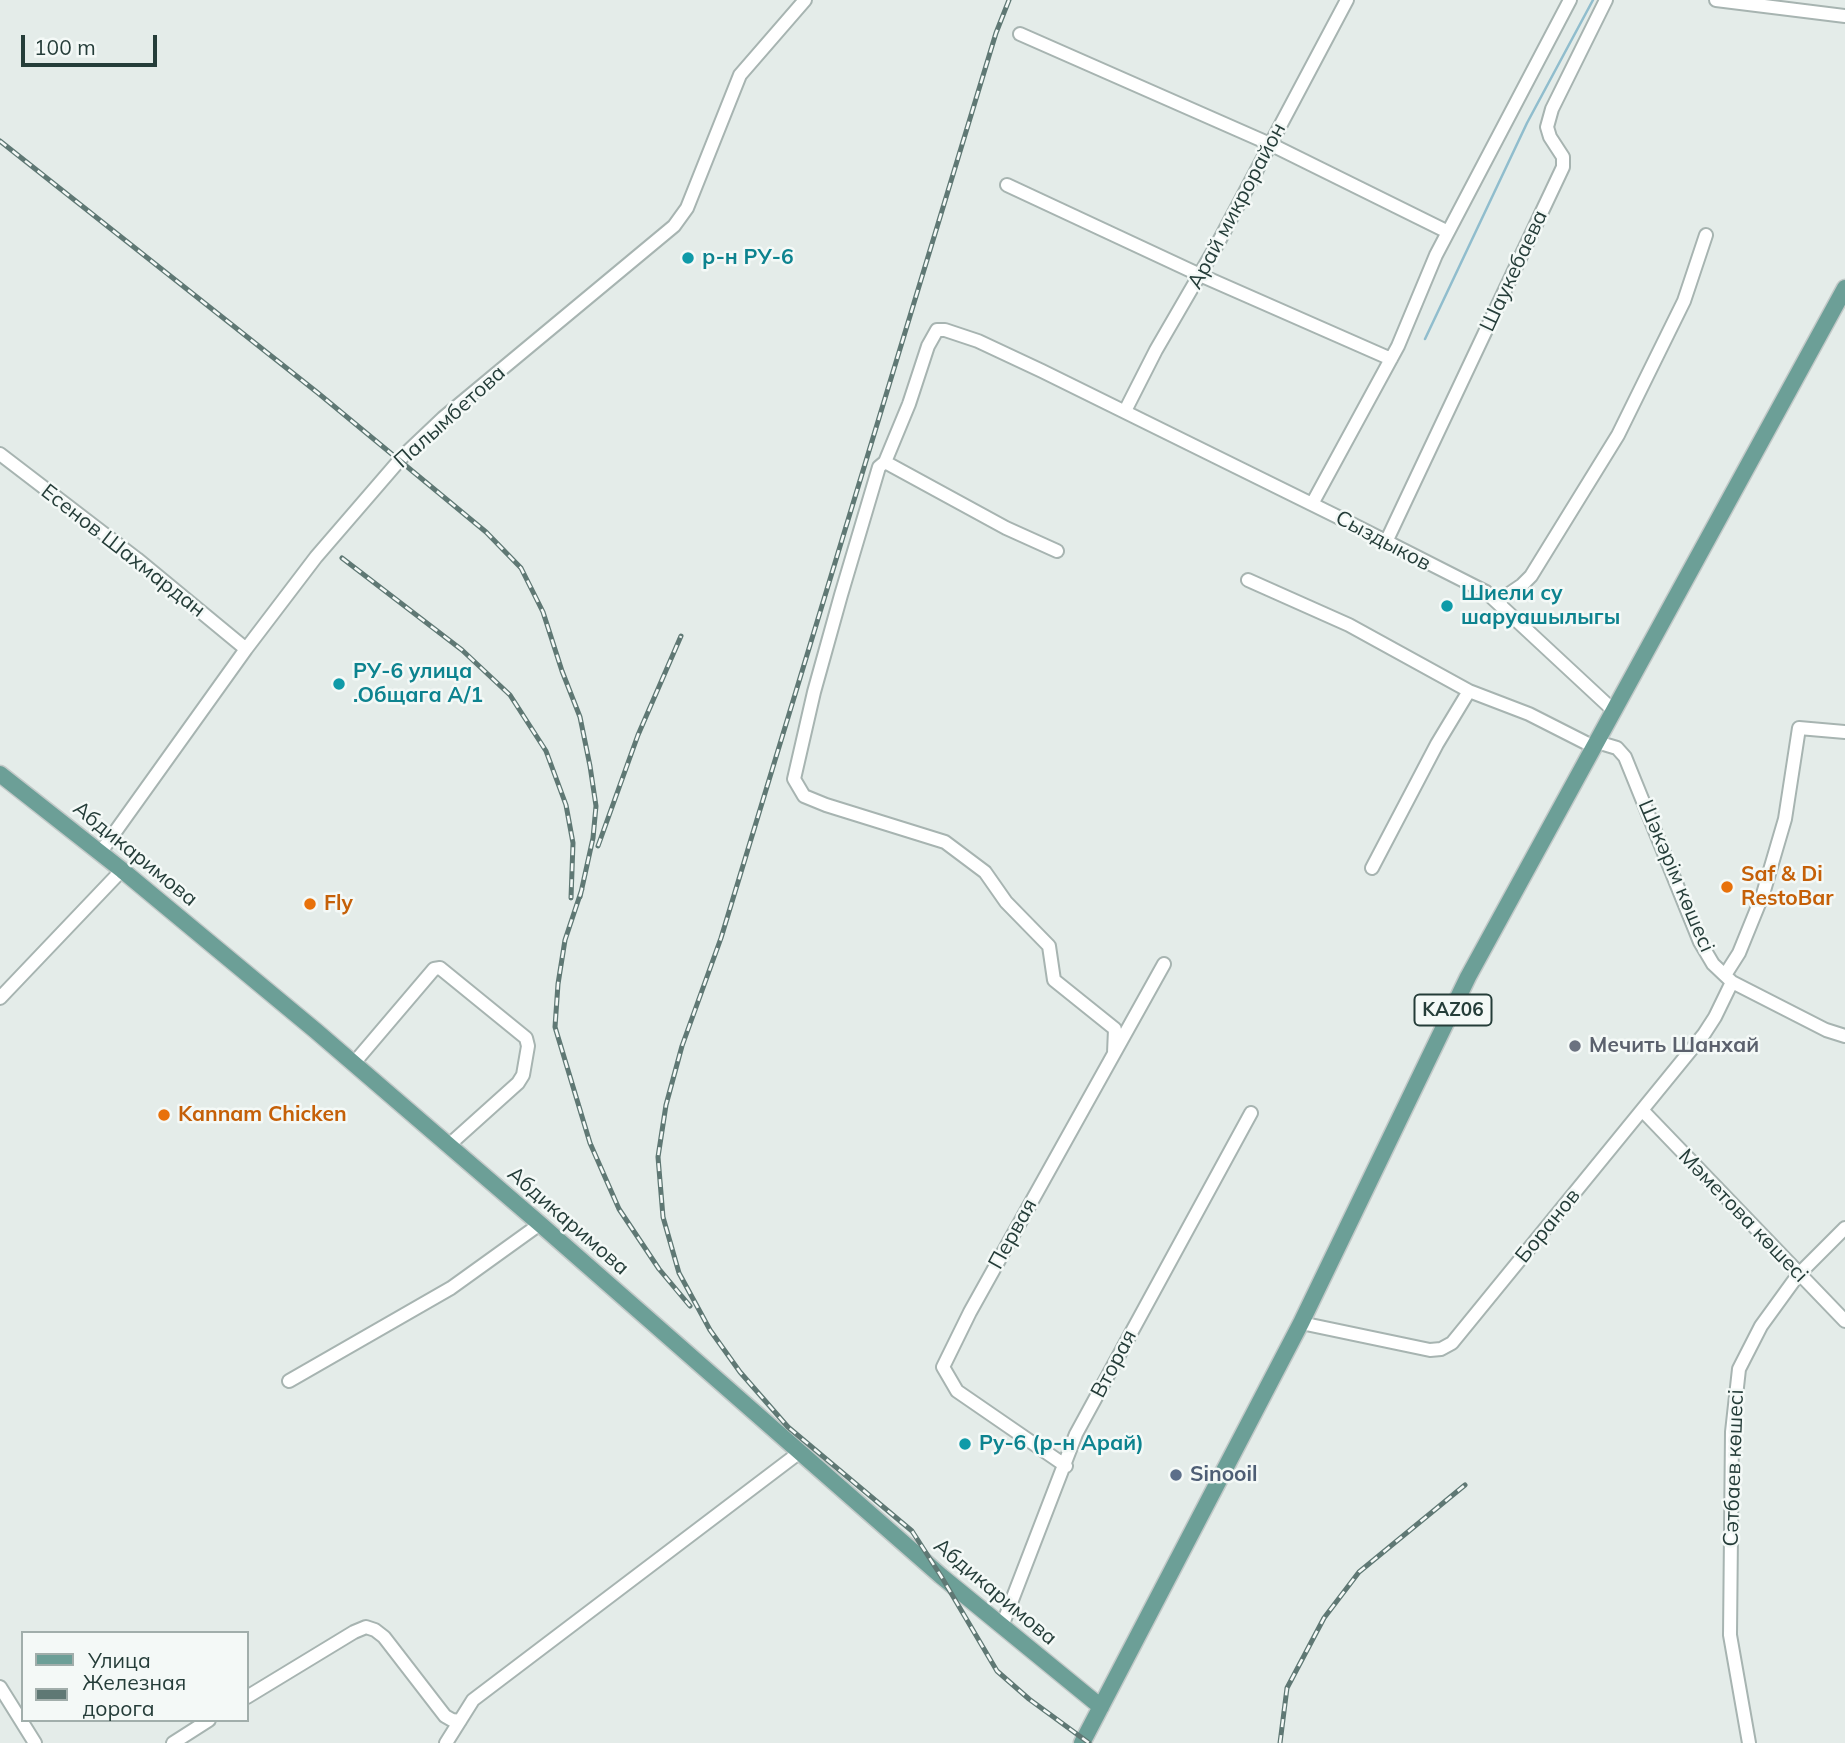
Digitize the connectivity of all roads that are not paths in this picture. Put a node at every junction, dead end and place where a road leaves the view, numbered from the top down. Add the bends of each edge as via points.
1 (805, 0) edge
2 (1347, 0) edge
3 (1570, 0) edge
4 (1606, 0) edge
5 (1716, 0) edge
6 (1845, 16) edge
7 (1020, 34) dead end
8 (1270, 144) junction
9 (1007, 185) dead end
10 (1448, 232) junction
11 (1706, 235) dead end
12 (1200, 275) junction
13 (1845, 288) edge
14 (1391, 359) junction
15 (1125, 411) junction
16 (0, 454) edge
17 (885, 462) junction
18 (1312, 504) junction
19 (1386, 542) junction
20 (1057, 551) dead end
21 (1248, 580) dead end
22 (1497, 602) junction
23 (246, 649) junction
24 (1469, 691) junction
25 (1614, 711) junction
26 (1845, 732) edge
27 (1596, 744) junction
28 (0, 774) edge
29 (100, 853) junction
30 (1372, 868) dead end
31 (122, 870) junction
32 (1164, 964) dead end
33 (1728, 979) junction
34 (0, 998) edge
35 (1845, 1036) edge
36 (1114, 1053) junction
37 (354, 1063) junction
38 (1642, 1110) junction
39 (1251, 1113) dead end
40 (449, 1145) junction
41 (540, 1224) junction
42 (1845, 1228) edge
43 (1798, 1275) junction
44 (1845, 1321) edge
45 (1301, 1323) junction
46 (289, 1381) dead end
47 (800, 1452) junction
48 (1066, 1466) junction
49 (1002, 1626) junction
50 (0, 1687) edge
51 (248, 1696) edge
52 (1101, 1707) junction
53 (21, 1721) edge
54 (460, 1721) junction
55 (22, 1722) edge
56 (206, 1722) edge
57 (35, 1743) edge
58 (173, 1743) edge
59 (446, 1743) edge
60 (1082, 1743) edge
61 (1749, 1743) edge

1 - 23 street, Палымбетова via 740,75 687,208 674,226 404,455 316,556
2 - 8 street, Арай микрорайон
3 - 10 street
4 - 19 street, Шаукебаева via 1547,127 1563,157 1563,167
5 - 6 street
7 - 8 street
8 - 10 street
8 - 12 street, Арай микрорайон
9 - 12 street
10 - 14 street
11 - 22 street via 1684,301 1618,435 1531,576
12 - 14 street
12 - 15 street, Арай микрорайон
13 - 25 main road, KАZ06
14 - 18 street
15 - 17 street, Сыздыков via 978,341 937,330
15 - 18 street, Сыздыков
16 - 23 street, Есенов Шахмардан
17 - 20 street
17 - 36 street via 879,467 841,595 794,779 804,796 945,842 985,872 1006,902 1049,946 1054,980 1115,1029
18 - 19 street, Сыздыков
19 - 22 street, Сыздыков via 1486,592
21 - 24 street, Шәкәрім көшесі via 1349,625
22 - 25 street, Сыздыков
23 - 29 street, Палымбетова
24 - 27 street, Шәкәрім көшесі
24 - 30 street
25 - 27 main road, KАZ06
26 - 33 street, Боранов via 1799,728 1785,819 1763,894
27 - 33 street, Шәкәрім көшесі via 1616,748 1625,757 1700,942
27 - 45 main road, KАZ06 via 1468,977
28 - 29 main road, Абдикаримова
29 - 31 main road, Абдикаримова
31 - 34 street
31 - 37 main road, Абдикаримова
32 - 36 street, Первая
33 - 35 street, Шәкәрім көшесі
33 - 38 street, Боранов via 1704,1034
36 - 48 street, Первая via 943,1367 957,1391
37 - 40 main road, Абдикаримова
37 - 40 street via 433,969 440,968 526,1038 523,1075
38 - 43 street, Мәметова көшесі
38 - 45 street, Боранов via 1452,1343 1430,1350
39 - 48 street, Вторая via 1076,1434
40 - 41 main road, Абдикаримова
41 - 46 street via 451,1288
41 - 47 main road, Абдикаримова
42 - 43 street, Сәтбаев көшесі
43 - 44 street, Мәметова көшесі
43 - 61 street, Сәтбаев көшесі via 1761,1326 1739,1369 1731,1432 1730,1635
45 - 52 main road, KАZ06
47 - 49 main road, Абдикаримова
47 - 54 street via 473,1700
48 - 49 street, Вторая
49 - 52 main road, Абдикаримова
50 - 53 street
51 - 54 street via 366,1627 384,1637 445,1716
52 - 60 main road, KАZ06
54 - 59 street
55 - 57 street
56 - 58 street

